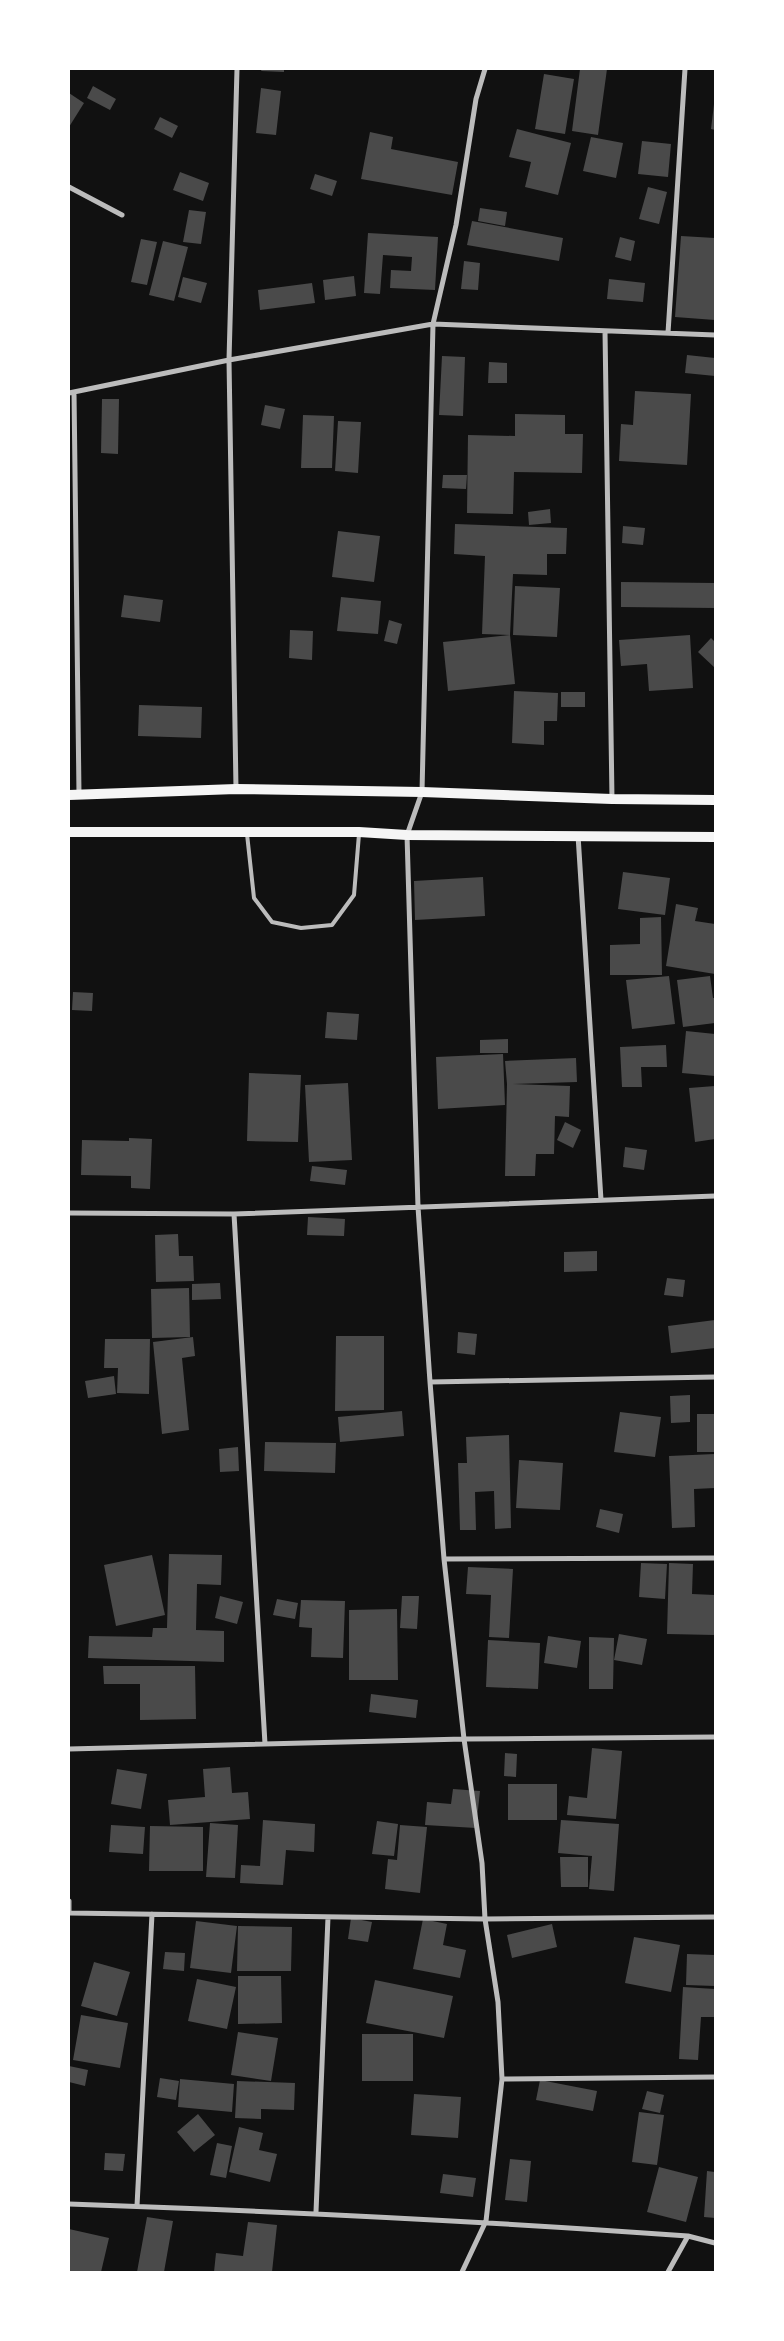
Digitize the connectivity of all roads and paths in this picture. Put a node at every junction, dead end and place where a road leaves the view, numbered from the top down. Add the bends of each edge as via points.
1 (237, 69) edge
2 (486, 69) edge
3 (686, 69) edge
4 (69, 187) edge
5 (122, 215) dead end
6 (433, 324) junction
7 (605, 331) junction
8 (668, 334) junction
9 (715, 335) edge
10 (229, 360) junction
11 (71, 392) edge
12 (236, 789) junction
13 (422, 792) junction
14 (74, 795) edge
15 (612, 799) junction
16 (715, 800) edge
17 (246, 831) junction
18 (69, 832) edge
19 (359, 832) junction
20 (407, 834) junction
21 (578, 834) junction
22 (715, 837) edge
23 (715, 1196) edge
24 (601, 1200) junction
25 (418, 1207) junction
26 (69, 1213) edge
27 (234, 1214) junction
28 (715, 1377) edge
29 (430, 1382) junction
30 (715, 1558) edge
31 (444, 1559) junction
32 (715, 1737) edge
33 (464, 1740) junction
34 (265, 1744) junction
35 (69, 1749) edge
36 (69, 1901) edge
37 (69, 1913) edge
38 (152, 1914) junction
39 (328, 1917) junction
40 (715, 1917) edge
41 (485, 1919) junction
42 (715, 2077) edge
43 (502, 2079) junction
44 (69, 2204) edge
45 (138, 2206) junction
46 (316, 2212) junction
47 (486, 2221) junction
48 (688, 2236) junction
49 (715, 2243) edge
50 (462, 2272) edge
51 (668, 2272) edge

1 - 10 street
2 - 6 street via 476,99 456,225
3 - 8 street
4 - 5 street
6 - 7 street
6 - 10 street
6 - 13 street
7 - 8 street
7 - 15 street
8 - 9 street
10 - 11 street
10 - 12 street
11 - 14 street
12 - 13 main road
12 - 14 main road
13 - 15 main road
13 - 20 street
15 - 16 main road
17 - 18 main road
17 - 19 main road
17 - 19 lane via 254,898 272,922 301,928 332,925 354,894
19 - 20 main road
20 - 21 main road
20 - 25 street
21 - 22 main road
21 - 24 street
23 - 24 street
24 - 25 street
25 - 27 street
25 - 29 street
26 - 27 street
27 - 34 street
28 - 29 street
29 - 31 street
30 - 31 street
31 - 33 street
32 - 33 street
33 - 34 street
33 - 41 street via 482,1863
34 - 35 street
36 - 37 street
37 - 38 street
38 - 39 street
38 - 45 street
39 - 41 street
39 - 46 street
40 - 41 street
41 - 43 street via 498,2002
42 - 43 street
43 - 47 street
44 - 45 street
45 - 46 street
46 - 47 street
47 - 48 street
47 - 50 street
48 - 49 street
48 - 51 street

